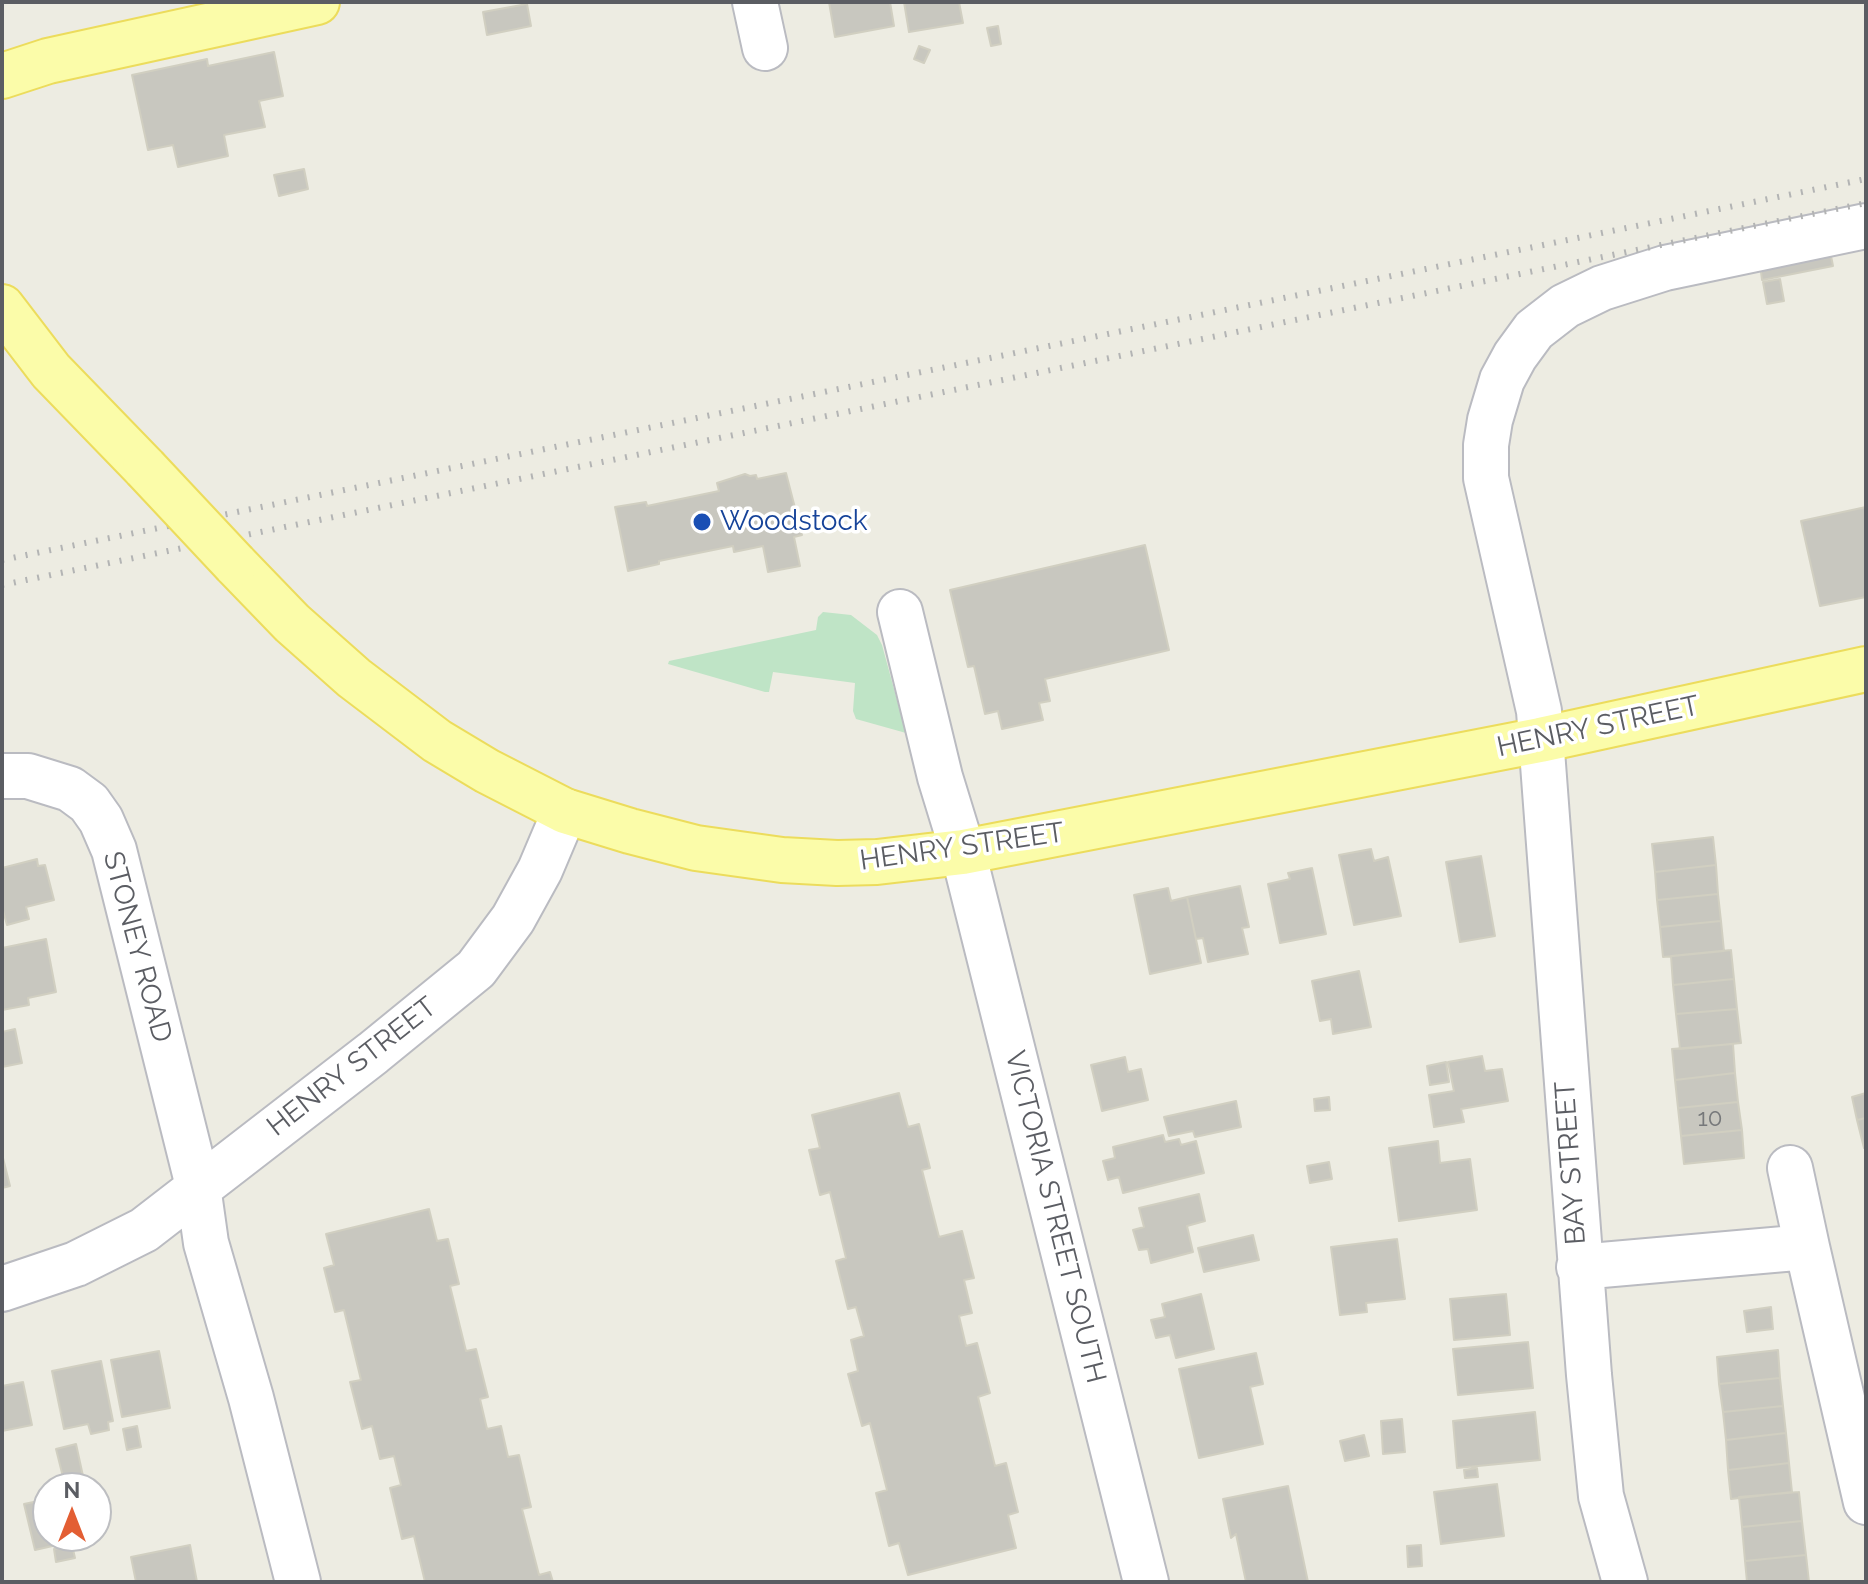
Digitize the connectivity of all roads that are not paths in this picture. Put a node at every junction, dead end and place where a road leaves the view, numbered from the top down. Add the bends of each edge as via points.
1 (317, 2) edge
2 (755, 2) edge
3 (765, 48) dead end
4 (2, 76) edge
5 (1866, 226) edge
6 (2, 307) edge
7 (900, 612) dead end
8 (1866, 669) edge
9 (1540, 740) junction
10 (2, 776) edge
11 (565, 811) junction
12 (963, 852) junction
13 (1790, 1168) dead end
14 (198, 1186) junction
15 (1807, 1247) junction
16 (1579, 1267) junction
17 (2, 1289) edge
18 (1866, 1502) edge
19 (298, 1582) edge
20 (1146, 1582) edge
21 (1625, 1582) edge

1 - 4 main road via 48,61
2 - 3 street
5 - 9 street, BAY STREET via 1665,268 1602,288 1565,306 1534,330 1515,356 1490,420 1486,478 1539,711
6 - 11 main road, bridge via 51,371 292,623 437,741
7 - 12 street, VICTORIA STREET SOUTH
8 - 9 main road, HENRY STREET
9 - 12 main road, HENRY STREET
9 - 16 street, BAY STREET
10 - 14 street, STONEY ROAD via 28,776 70,789 101,820 126,892
11 - 12 main road, HENRY STREET via 696,848 782,860 877,862
11 - 14 street, HENRY STREET via 513,919 476,969
12 - 20 street, VICTORIA STREET SOUTH
13 - 15 street
14 - 17 street, HENRY STREET via 144,1230 107,1251
14 - 19 street, STONEY ROAD via 206,1243
15 - 16 street
15 - 18 street
16 - 21 street, BAY STREET via 1601,1496

